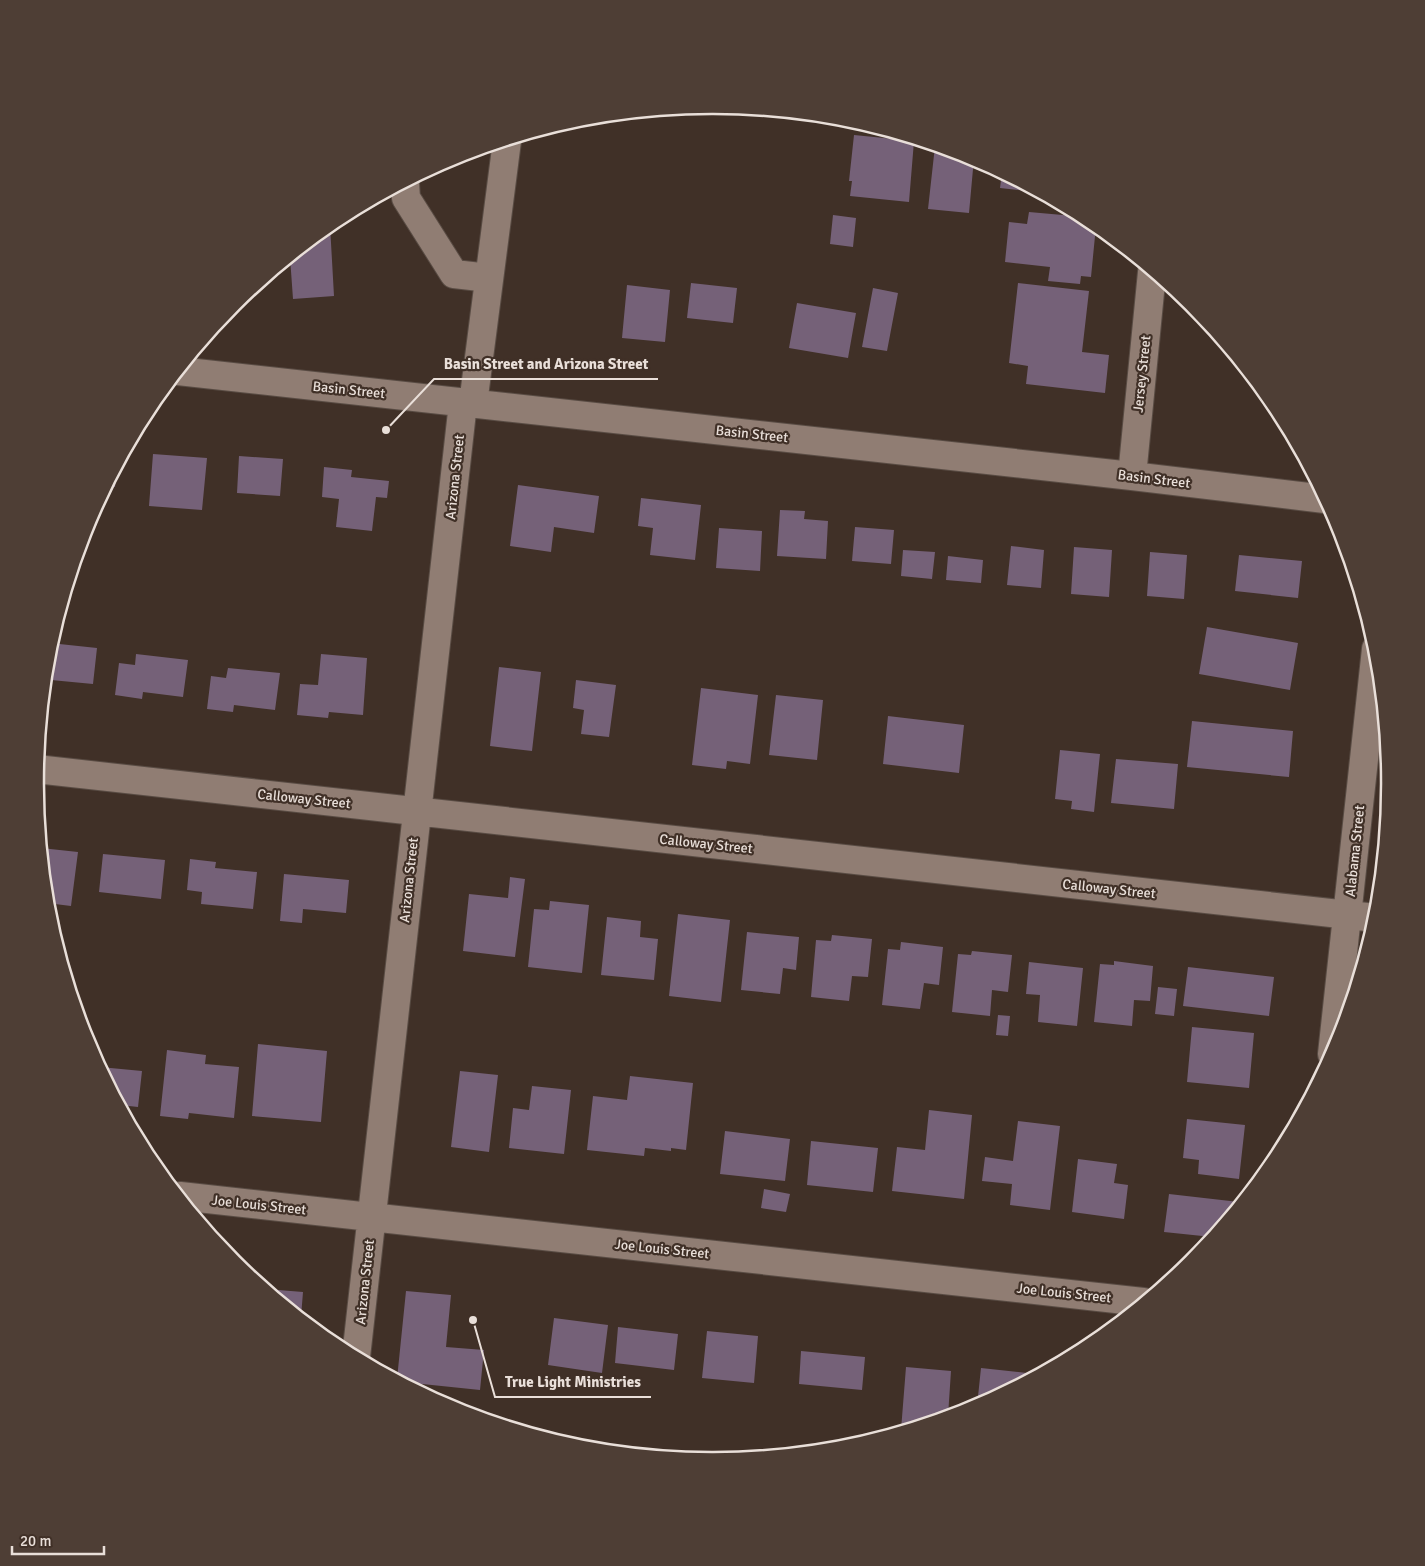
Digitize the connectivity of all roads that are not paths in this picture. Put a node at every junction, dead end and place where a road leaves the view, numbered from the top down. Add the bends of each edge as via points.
1 (506, 147) edge
2 (405, 189) edge
3 (489, 278) junction
4 (1151, 279) edge
5 (185, 372) edge
6 (468, 403) junction
7 (1132, 476) junction
8 (1317, 498) edge
9 (1376, 696) edge
10 (1376, 762) edge
11 (44, 770) edge
12 (417, 811) junction
13 (1348, 915) junction
14 (1367, 917) edge
15 (1335, 1025) edge
16 (188, 1197) edge
17 (372, 1217) junction
18 (1135, 1301) edge
19 (357, 1349) edge

1 - 3 street, Arizona Street
2 - 3 street via 406,198 454,274
3 - 6 street, Arizona Street
4 - 7 street, Jersey Street
5 - 6 street, Basin Street
6 - 7 street, Basin Street
6 - 12 street, Arizona Street
7 - 8 street, Basin Street
9 - 10 street, Alabama Street
10 - 13 street, Alabama Street
11 - 12 street, Calloway Street
12 - 13 street, Calloway Street
12 - 17 street, Arizona Street
13 - 14 street, Calloway Street
13 - 15 street, Alabama Street
16 - 17 street, Joe Louis Street
17 - 18 street, Joe Louis Street
17 - 19 street, Arizona Street

